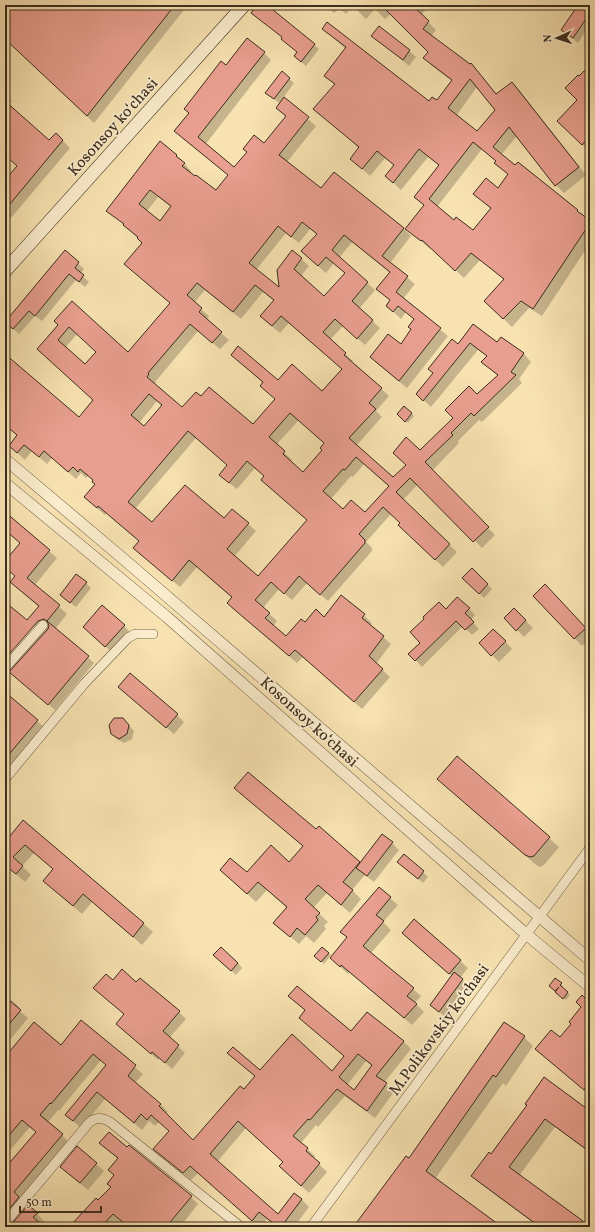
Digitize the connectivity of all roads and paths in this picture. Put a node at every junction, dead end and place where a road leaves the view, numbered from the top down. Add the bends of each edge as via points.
1 (244, 5) edge
2 (5, 271) edge
3 (5, 459) edge
4 (5, 483) edge
5 (43, 625) dead end
6 (153, 634) dead end
7 (5, 668) edge
8 (6, 774) edge
9 (590, 848) edge
10 (540, 918) junction
11 (526, 934) junction
12 (590, 960) edge
13 (590, 988) edge
14 (5, 1223) edge
15 (241, 1227) edge
16 (310, 1227) edge

1 - 2 main road, Kosonsoy koʻchasi
3 - 10 street, Kosonsoy koʻchasi
4 - 11 street, Kosonsoy koʻchasi via 167,617
5 - 7 street
6 - 8 street via 136,634 128,638 84,684
9 - 10 street, M.Polikovskiy koʻchasi
10 - 11 street, M.Polikovskiy koʻchasi
10 - 12 street, Kosonsoy koʻchasi
11 - 13 street, Kosonsoy koʻchasi
11 - 16 street, M.Polikovskiy koʻchasi
14 - 15 street via 88,1124 100,1118 110,1122

